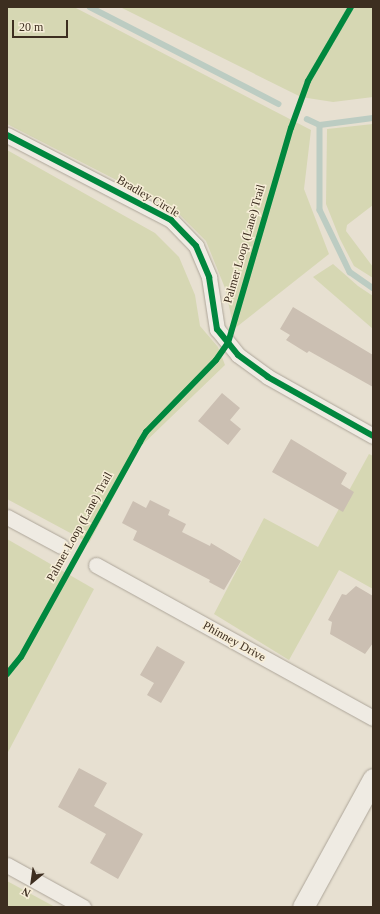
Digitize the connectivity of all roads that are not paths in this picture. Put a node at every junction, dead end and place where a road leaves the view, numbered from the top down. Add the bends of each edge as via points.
1 (7, 134) edge
2 (373, 436) edge
3 (7, 516) edge
4 (61, 546) dead end
5 (96, 566) dead end
6 (373, 718) edge
7 (373, 779) edge
8 (7, 866) edge
9 (83, 907) edge
10 (303, 907) edge

1 - 2 street, Bradley Circle via 171,220 196,246 209,278 217,329 238,355 268,377
3 - 4 street
5 - 6 street, Phinney Drive
7 - 10 main road
8 - 9 street

